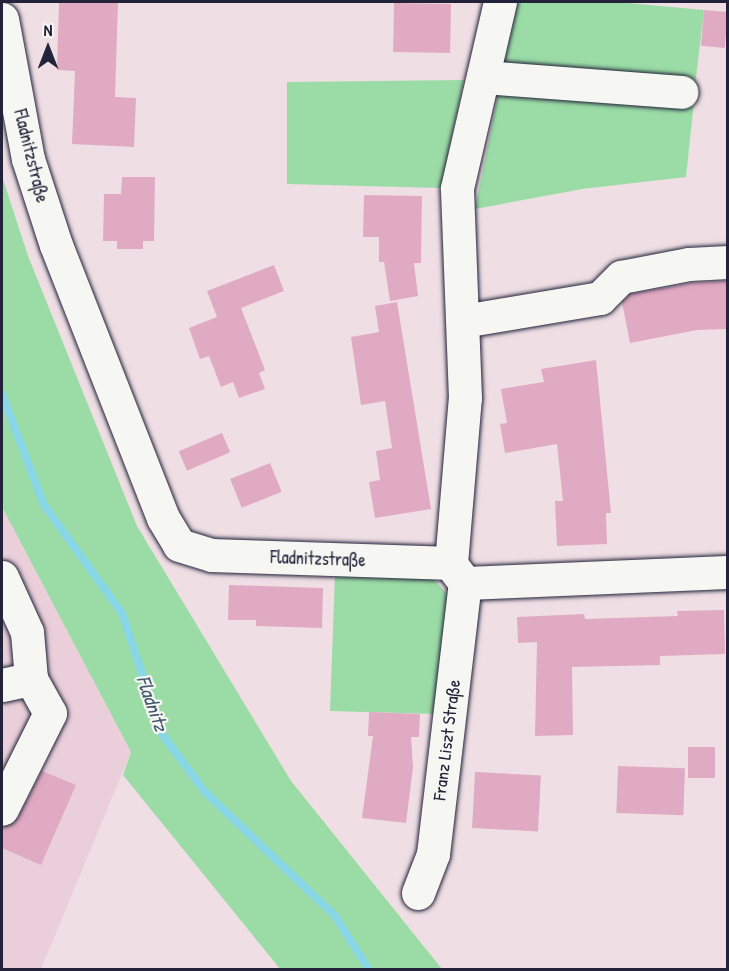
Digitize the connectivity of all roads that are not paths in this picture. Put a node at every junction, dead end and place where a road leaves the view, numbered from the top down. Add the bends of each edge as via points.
1 (500, 2) edge
2 (2, 18) edge
3 (483, 77) junction
4 (681, 92) dead end
5 (728, 262) edge
6 (463, 321) junction
7 (728, 572) edge
8 (458, 573) junction
9 (2, 577) edge
10 (16, 682) edge
11 (2, 809) edge
12 (418, 893) dead end

1 - 3 street
2 - 8 street, Fladnitzstraße via 28,159 56,245 163,518 179,545 212,555
3 - 4 street
3 - 6 street via 457,188
5 - 6 street via 689,264 621,277 600,298
6 - 8 street via 465,398
7 - 8 street
8 - 12 street, Franz Liszt Straße via 433,854
9 - 10 street via 27,632
10 - 11 street via 50,713

